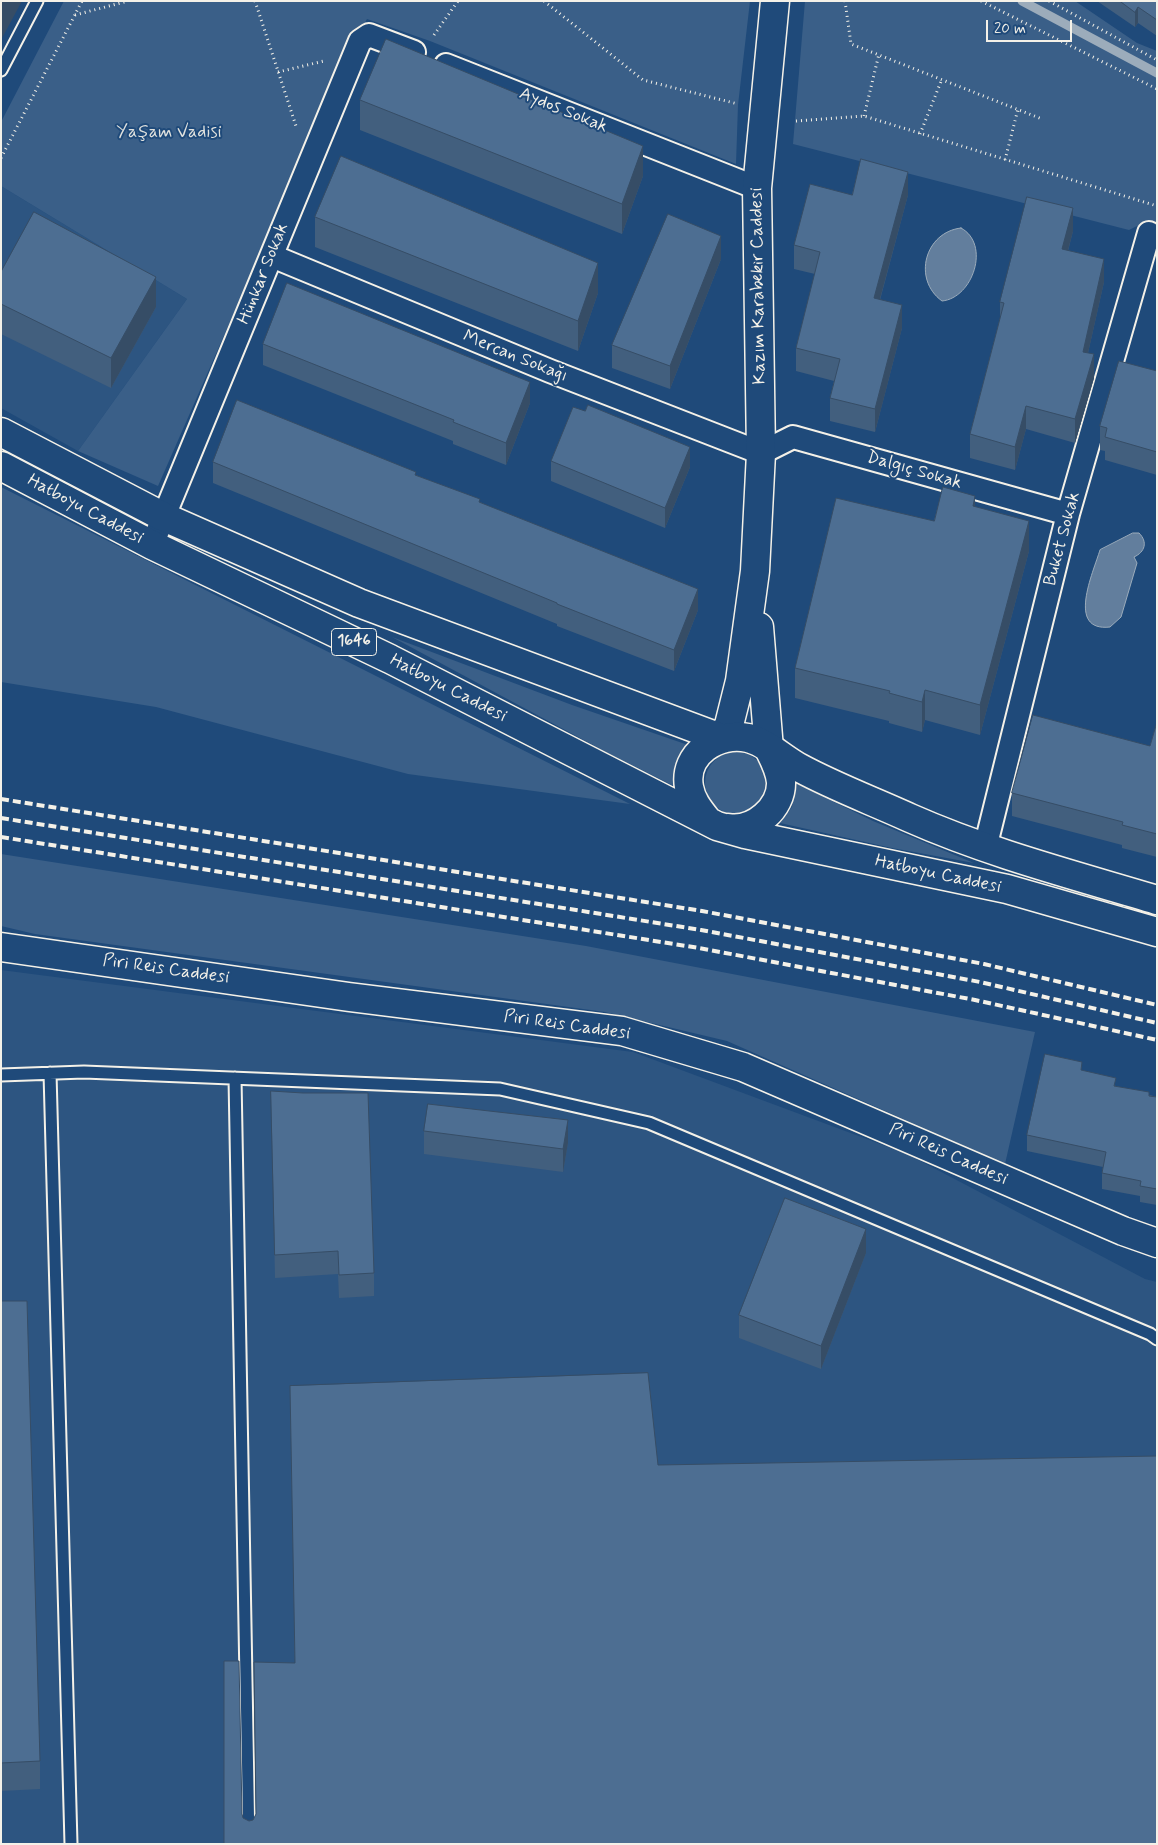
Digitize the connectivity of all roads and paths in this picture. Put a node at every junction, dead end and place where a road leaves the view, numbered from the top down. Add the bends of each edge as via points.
1 (37, 1) edge
2 (82, 1) edge
3 (128, 1) edge
4 (255, 1) edge
5 (458, 1) edge
6 (544, 1) edge
7 (775, 1) edge
8 (845, 1) edge
9 (982, 1) edge
10 (1049, 1) edge
11 (75, 15) junction
12 (369, 34) joint
13 (430, 41) dead end
14 (879, 54) junction
15 (330, 60) dead end
16 (1157, 60) edge
17 (1, 70) edge
18 (278, 72) junction
19 (942, 79) junction
20 (1157, 89) edge
21 (738, 104) dead end
22 (1018, 109) junction
23 (864, 116) junction
24 (1042, 118) dead end
25 (796, 121) dead end
26 (920, 134) junction
27 (298, 135) dead end
28 (1, 158) edge
29 (1005, 160) junction
30 (757, 188) junction
31 (1157, 206) edge
32 (1149, 233) dead end
33 (272, 256) junction
34 (1, 432) edge
35 (761, 452) junction
36 (1, 466) edge
37 (1068, 514) junction
38 (164, 517) junction
39 (152, 545) junction
40 (755, 571) junction
41 (722, 738) junction
42 (769, 749) junction
43 (712, 823) junction
44 (985, 848) junction
45 (1157, 900) edge
46 (1157, 932) edge
47 (1, 947) edge
48 (50, 1073) junction
49 (1, 1075) edge
50 (235, 1078) junction
51 (1157, 1243) edge
52 (1157, 1339) edge
53 (71, 1844) edge
54 (249, 1844) edge

1 - 17 lane
2 - 11 path
3 - 11 path
4 - 18 path
5 - 13 path
6 - 21 path via 643,80
7 - 30 main road, Kazım Karabekir Caddesi
8 - 14 path via 852,44
9 - 20 path
10 - 16 path
11 - 28 path
12 - 30 street, Aydos Sokak
12 - 33 street, Hünkar Sokak via 360,41
14 - 19 path
14 - 23 path
15 - 18 path
18 - 27 path
19 - 22 path
19 - 26 path
22 - 24 path
22 - 29 path
23 - 25 path
23 - 26 path
26 - 29 path
29 - 31 path
30 - 35 main road, Kazım Karabekir Caddesi
32 - 37 street, Buket Sokak
33 - 35 street, Mercan Sokağı via 550,371
33 - 38 street, Hünkar Sokak
34 - 38 main road, Hatboyu Caddesi / 1646
35 - 37 street, Dalgıç Sokak via 793,437
35 - 40 main road, Kazım Karabekir Caddesi
36 - 39 main road, Hatboyu Caddesi / 1646
37 - 44 street, Buket Sokak
38 - 39 street, Hünkar Sokak
38 - 41 main road, Hatboyu Caddesi / 1646 via 359,603
39 - 43 main road, Hatboyu Caddesi / 1646 via 390,659
40 - 41 main road via 740,680 729,725
40 - 42 main road
41 - 42 main road, Hatboyu Caddesi via 747,738
41 - 43 main road via 701,750 688,773 696,806
42 - 43 main road, Hatboyu Caddesi via 780,772 776,804 767,814 745,827
42 - 44 main road, Hatboyu Caddesi via 800,768
43 - 46 main road, Hatboyu Caddesi via 744,834 1007,889
44 - 45 main road, Hatboyu Caddesi
47 - 51 main road, Piri Reis Caddesi via 349,997 622,1031 743,1067
48 - 49 lane
48 - 50 lane
48 - 53 lane
50 - 52 lane via 500,1089 649,1123
50 - 54 lane

